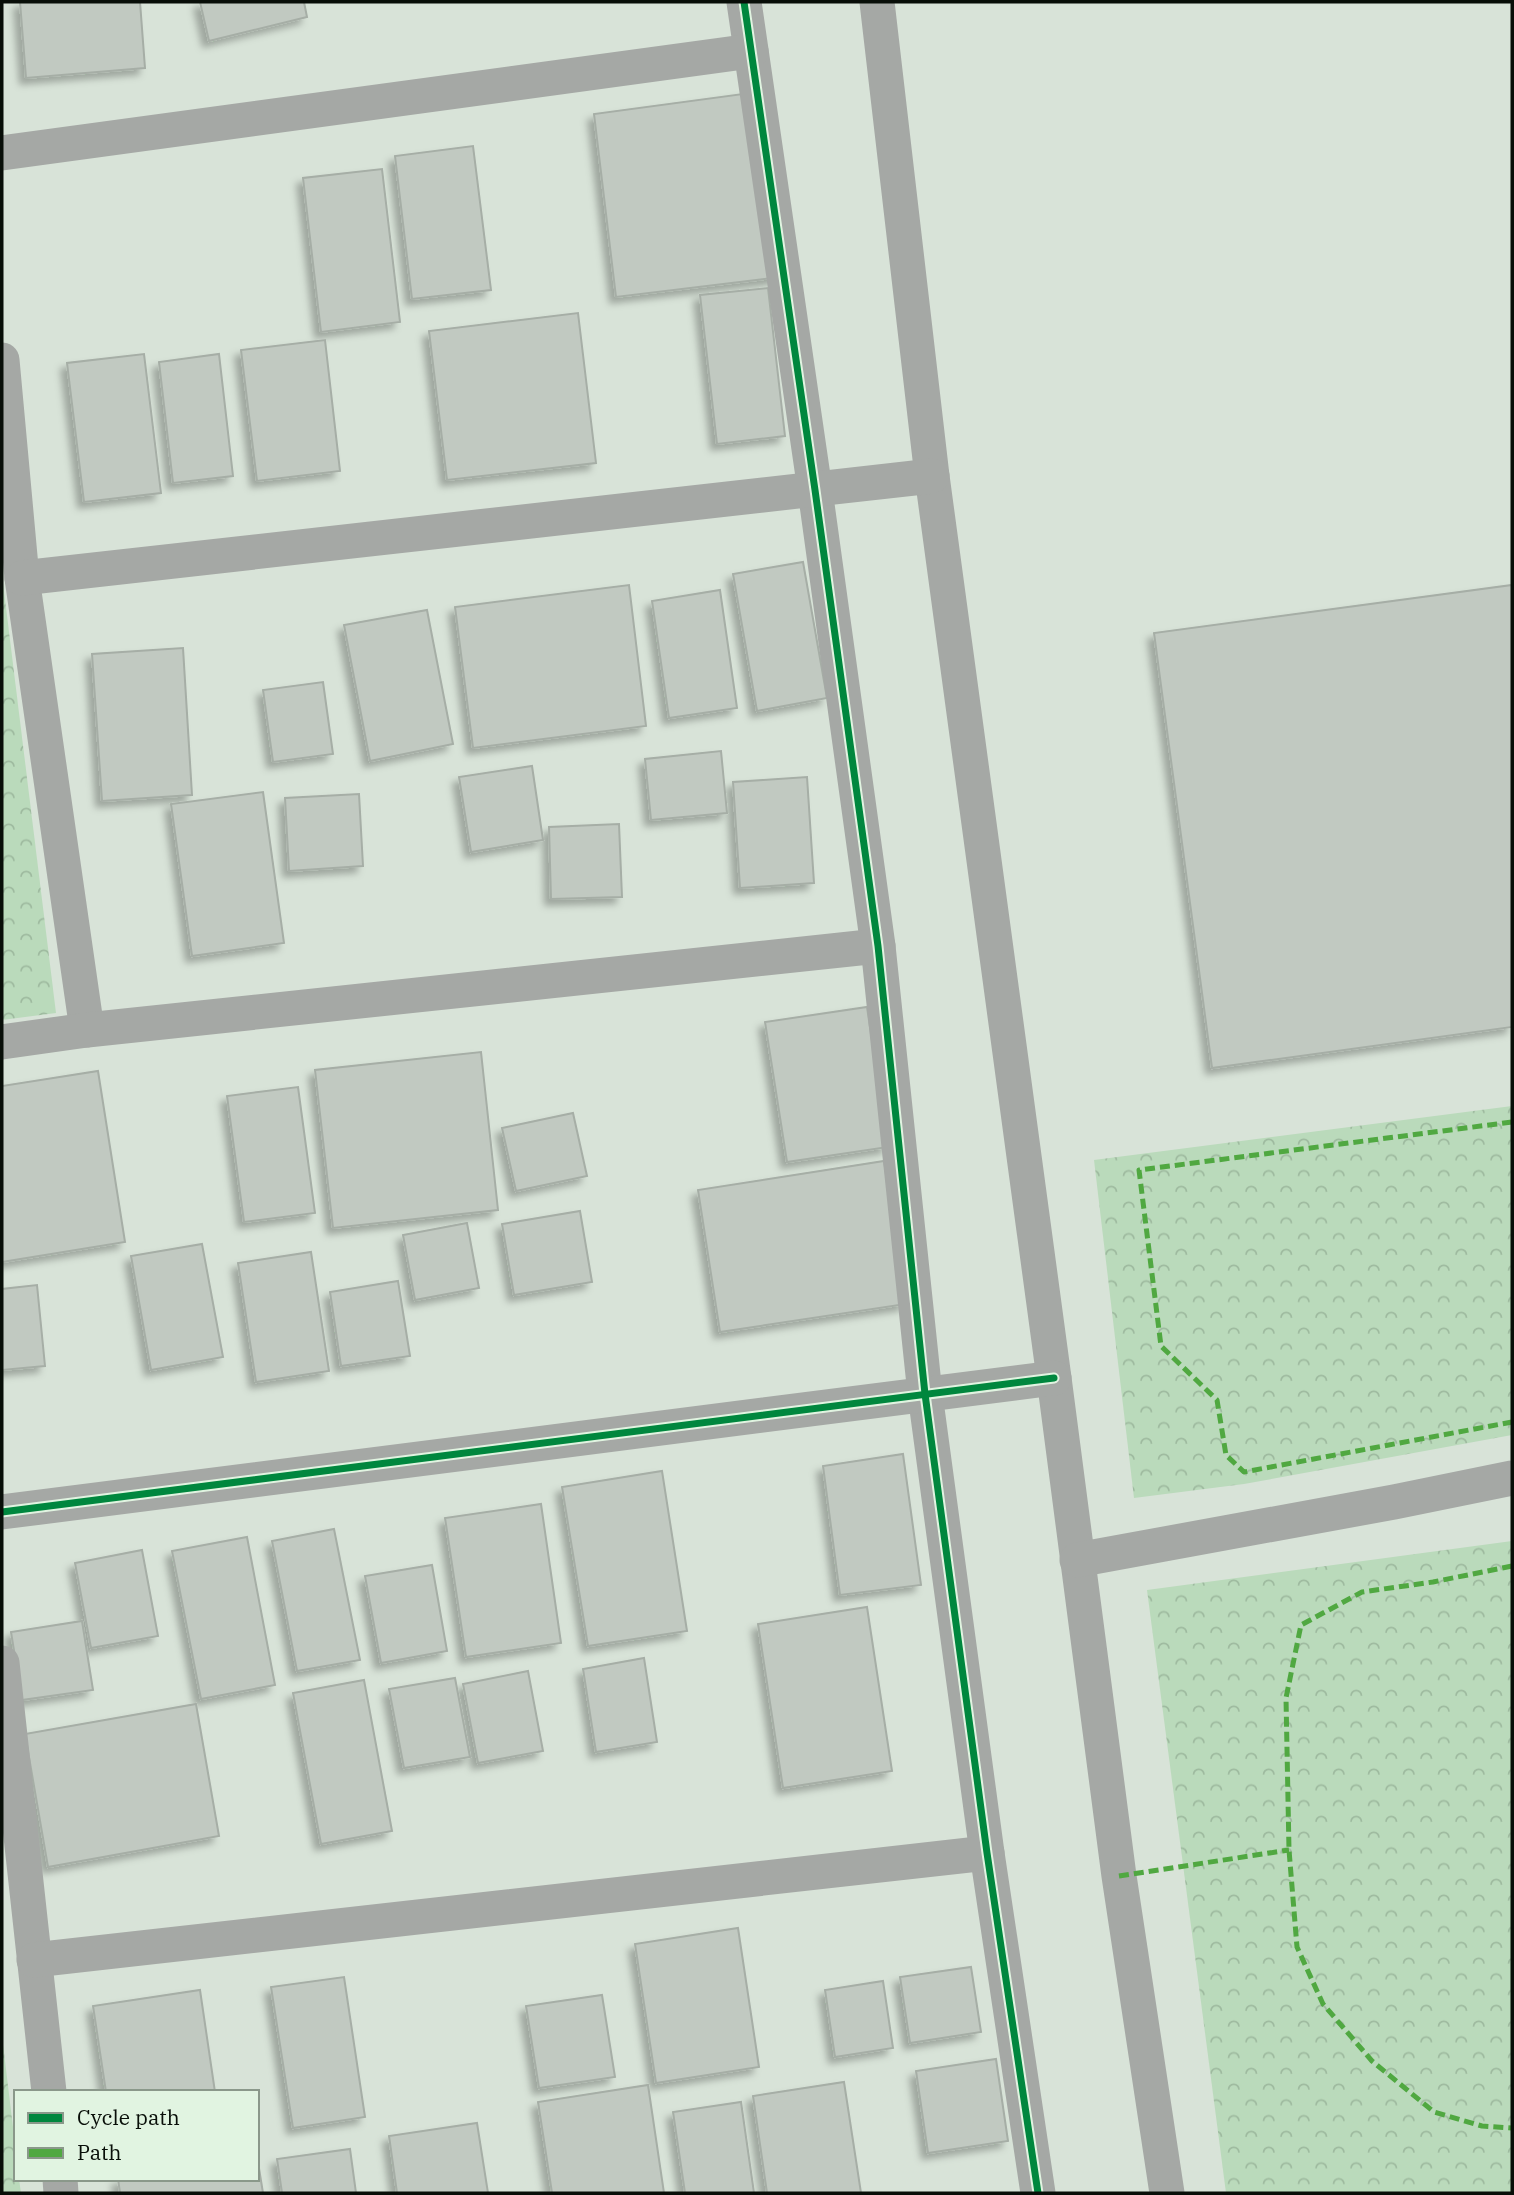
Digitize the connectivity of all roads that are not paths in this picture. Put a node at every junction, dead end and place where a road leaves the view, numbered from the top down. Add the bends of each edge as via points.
1 (744, 2) edge
2 (877, 2) edge
3 (751, 51) junction
4 (2, 153) edge
5 (2, 360) edge
6 (932, 476) junction
7 (815, 490) junction
8 (22, 578) junction
9 (878, 946) junction
10 (87, 1030) junction
11 (2, 1042) edge
12 (1054, 1378) junction
13 (925, 1394) junction
14 (1512, 1478) edge
15 (2, 1512) edge
16 (1077, 1560) junction
17 (2, 1663) edge
18 (987, 1853) junction
19 (34, 1960) junction
20 (50, 2090) edge
21 (1038, 2193) edge
22 (1167, 2193) edge

1 - 3 street
2 - 6 street
3 - 4 street
3 - 7 street
5 - 8 street
6 - 7 street
6 - 12 street
7 - 8 street
7 - 9 street
8 - 10 street
9 - 10 street
9 - 13 street
10 - 11 street
12 - 13 street
12 - 16 street
13 - 15 street
13 - 18 street
14 - 16 street
16 - 22 street
17 - 19 street
18 - 19 street
18 - 21 street
19 - 20 street

